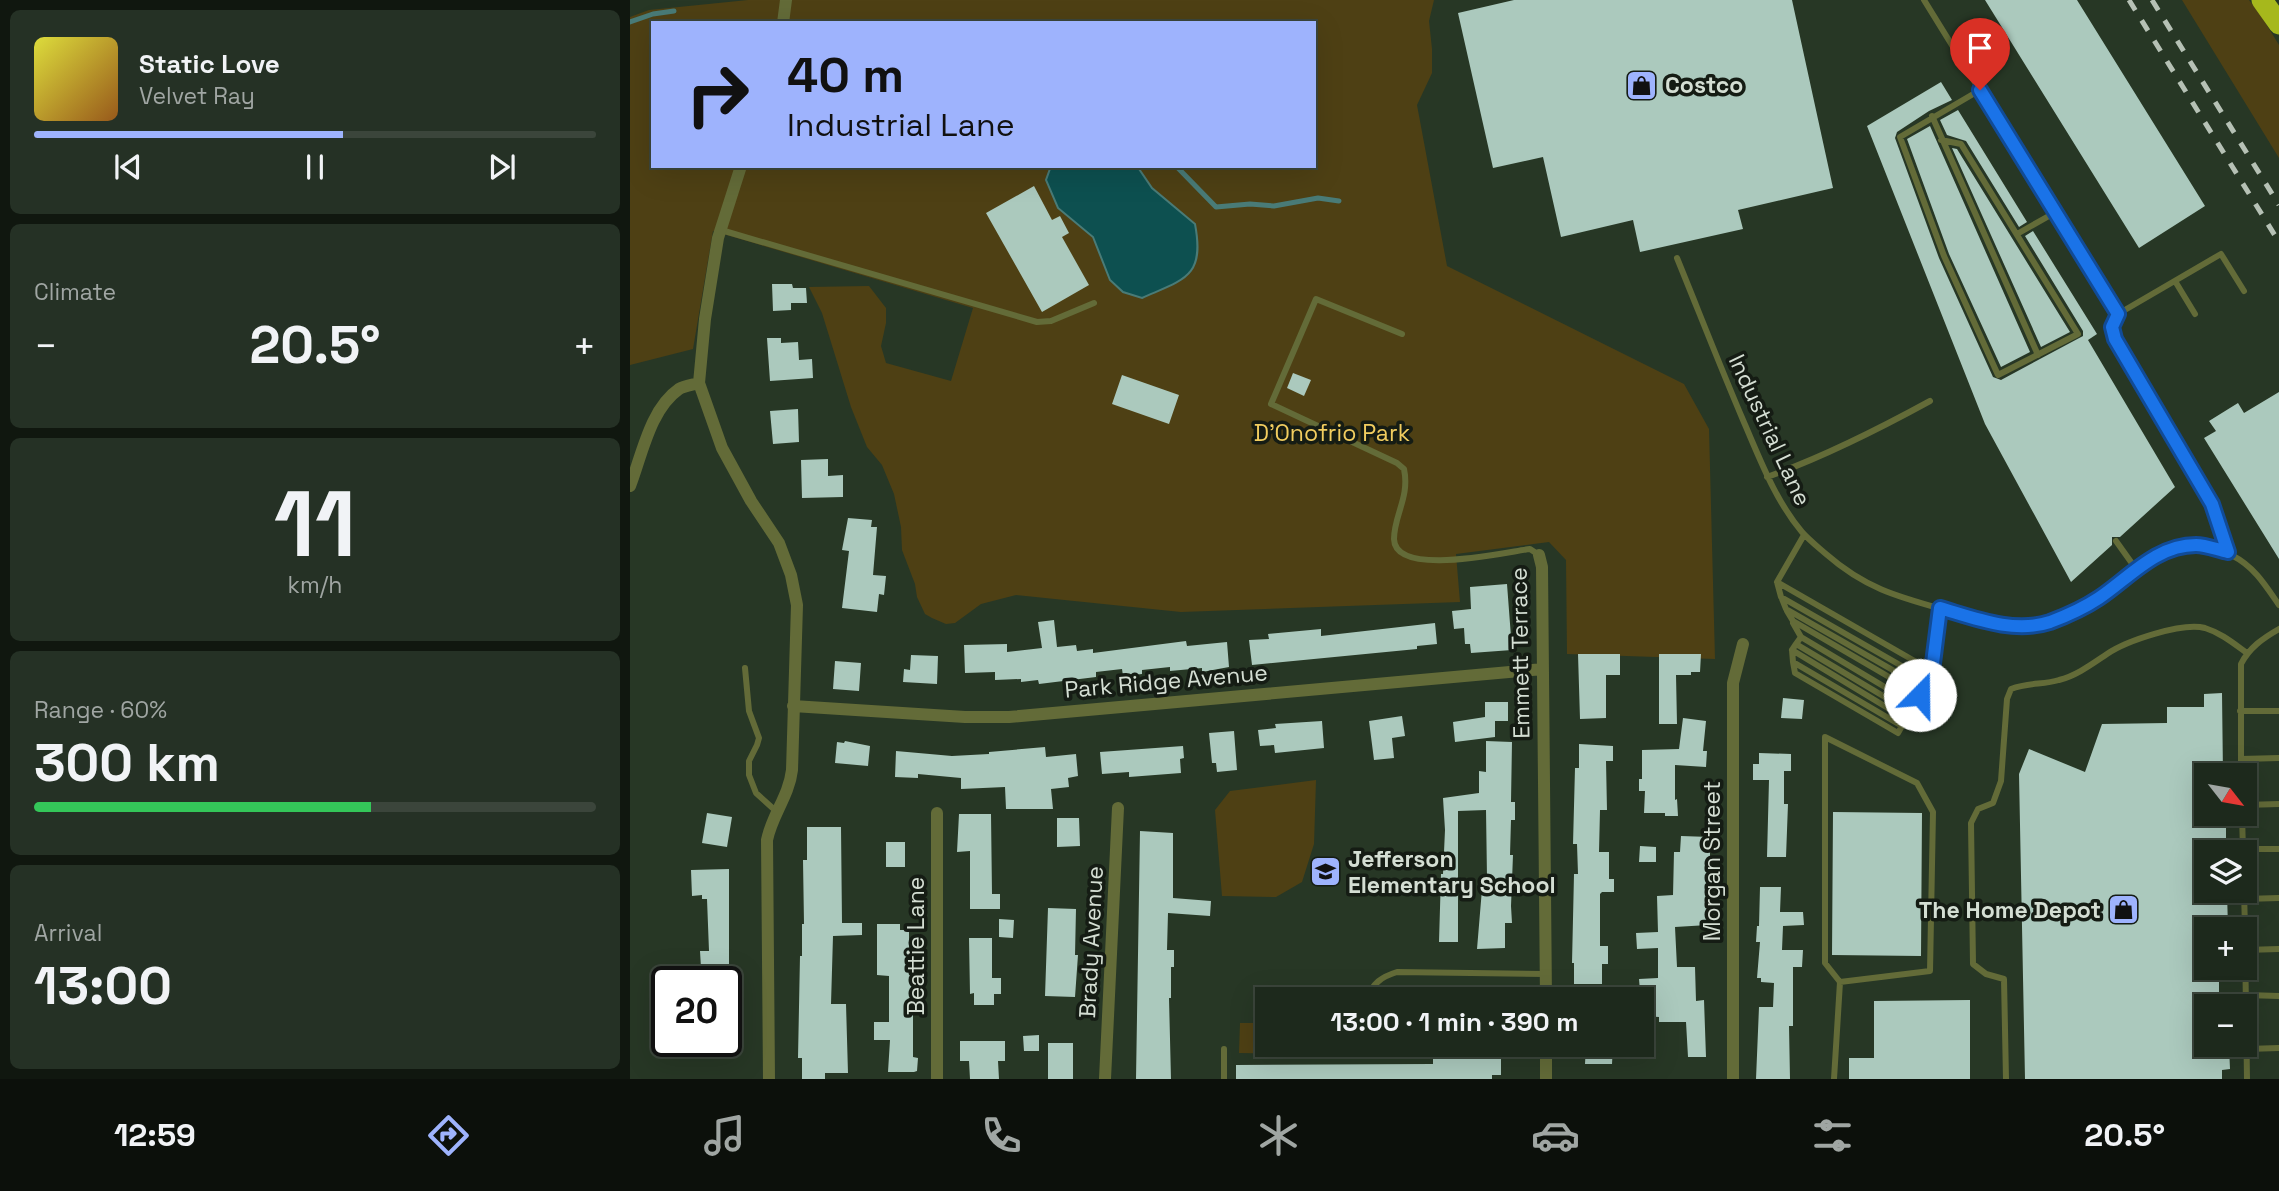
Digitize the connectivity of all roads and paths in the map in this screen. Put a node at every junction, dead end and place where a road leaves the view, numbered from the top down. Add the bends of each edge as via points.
1 (786, 0) edge
2 (1924, 0) edge
3 (2262, 0) edge
4 (783, 21) edge
5 (2279, 24) edge
6 (1980, 90) junction
7 (1932, 116) junction
8 (1941, 140) junction
9 (740, 168) edge
10 (2056, 212) junction
11 (721, 230) junction
12 (2017, 234) junction
13 (1677, 258) dead end
14 (2175, 281) junction
15 (2244, 291) dead end
16 (1094, 303) dead end
17 (2118, 314) junction
18 (2195, 314) dead end
19 (1402, 334) dead end
20 (2038, 355) junction
21 (699, 383) junction
22 (1930, 401) dead end
23 (1767, 477) junction
24 (630, 486) edge
25 (1804, 535) junction
26 (2116, 541) dead end
27 (2228, 552) junction
28 (1539, 555) joint
29 (2136, 569) junction
30 (1777, 582) junction
31 (1782, 597) junction
32 (2279, 605) edge
33 (1940, 608) junction
34 (1786, 609) junction
35 (1793, 621) junction
36 (2279, 629) edge
37 (1801, 637) junction
38 (1743, 644) dead end
39 (1794, 647) junction
40 (2247, 653) junction
41 (745, 668) dead end
42 (1543, 669) junction
43 (1932, 671) junction
44 (1926, 685) junction
45 (1920, 695) junction
46 (1915, 705) junction
47 (793, 706) junction
48 (2240, 710) junction
49 (2279, 711) edge
50 (1908, 715) junction
51 (2279, 758) edge
52 (2241, 759) junction
53 (2241, 763) edge
54 (2279, 804) edge
55 (2258, 805) edge
56 (1118, 808) dead end
57 (778, 812) junction
58 (937, 813) dead end
59 (2279, 849) edge
60 (2257, 850) edge
61 (2279, 898) edge
62 (2257, 899) edge
63 (2279, 949) edge
64 (2257, 950) edge
65 (1545, 974) junction
66 (1840, 982) junction
67 (1372, 987) edge
68 (1546, 987) edge
69 (2257, 996) edge
70 (2279, 996) edge
71 (2257, 1048) edge
72 (2279, 1048) edge
73 (1224, 1049) dead end
74 (1546, 1057) edge
75 (2247, 1057) edge
76 (769, 1079) edge
77 (937, 1079) edge
78 (1105, 1079) edge
79 (1224, 1079) edge
80 (1546, 1079) edge
81 (1733, 1079) edge
82 (1834, 1079) edge
83 (2006, 1079) edge
84 (2247, 1079) edge

1 - 4 street
2 - 6 lane
3 - 5 highway
6 - 7 lane
6 - 10 lane
7 - 8 lane
7 - 20 lane via 1900,137 1944,256 1998,375
8 - 12 lane via 1961,144
8 - 20 lane
9 - 11 street
10 - 12 lane
10 - 17 lane
11 - 16 lane via 1037,322
11 - 21 street
12 - 20 lane via 2078,334
13 - 23 lane, Industrial Lane
14 - 15 lane via 2221,254
14 - 17 lane
14 - 18 lane
17 - 27 lane via 2112,327 2115,339 2212,504
19 - 28 lane, Emmett Terrace via 1316,299 1271,404 1404,470 1406,490 1394,539 1397,550 1409,558 1439,561 1530,548
21 - 24 street via 681,387 667,399
21 - 47 street via 722,448 779,543 791,575 797,605
22 - 23 lane via 1851,443
23 - 25 lane, Industrial Lane
25 - 30 lane
25 - 33 lane, Industrial Lane via 1863,582
26 - 29 lane
27 - 29 lane, Industrial Lane via 2194,545
27 - 32 lane, Industrial Lane via 2256,574
28 - 42 street, Emmett Terrace
29 - 33 lane, Industrial Lane via 2099,598 2049,622 1999,625
30 - 31 lane
30 - 43 lane
31 - 34 lane
31 - 44 lane
33 - 43 lane
34 - 35 lane
34 - 44 lane
35 - 37 lane
35 - 45 lane
36 - 40 lane
37 - 39 lane
37 - 46 lane
38 - 81 street, Morgan Street via 1732,683
39 - 50 lane
39 - 50 lane via 1793,662 1902,726
40 - 48 lane via 2241,664
40 - 83 lane via 2202,627 2171,629 2108,653 2059,680 2011,689 2001,781 1993,803 1978,809 1971,823 1973,964 2004,979
41 - 57 lane via 749,711 759,738 749,761 749,775 757,793
42 - 47 street, Park Ridge Avenue via 1009,716
42 - 65 street, Emmett Terrace
43 - 44 lane
44 - 45 lane
45 - 46 lane
46 - 50 lane
47 - 57 street via 792,770
48 - 49 lane
48 - 52 lane
51 - 52 lane
52 - 53 lane
54 - 55 lane
56 - 78 street, Brady Avenue
57 - 76 street via 767,840
58 - 77 street, Beattie Lane
59 - 60 lane
61 - 62 lane
63 - 64 lane
65 - 67 lane via 1398,972 1383,976
65 - 68 street, Emmett Terrace
66 - 66 lane via 1930,971 1933,812 1917,783 1825,737 1825,963
66 - 82 lane
69 - 70 lane
71 - 72 lane
73 - 79 lane
74 - 80 street
75 - 84 lane

